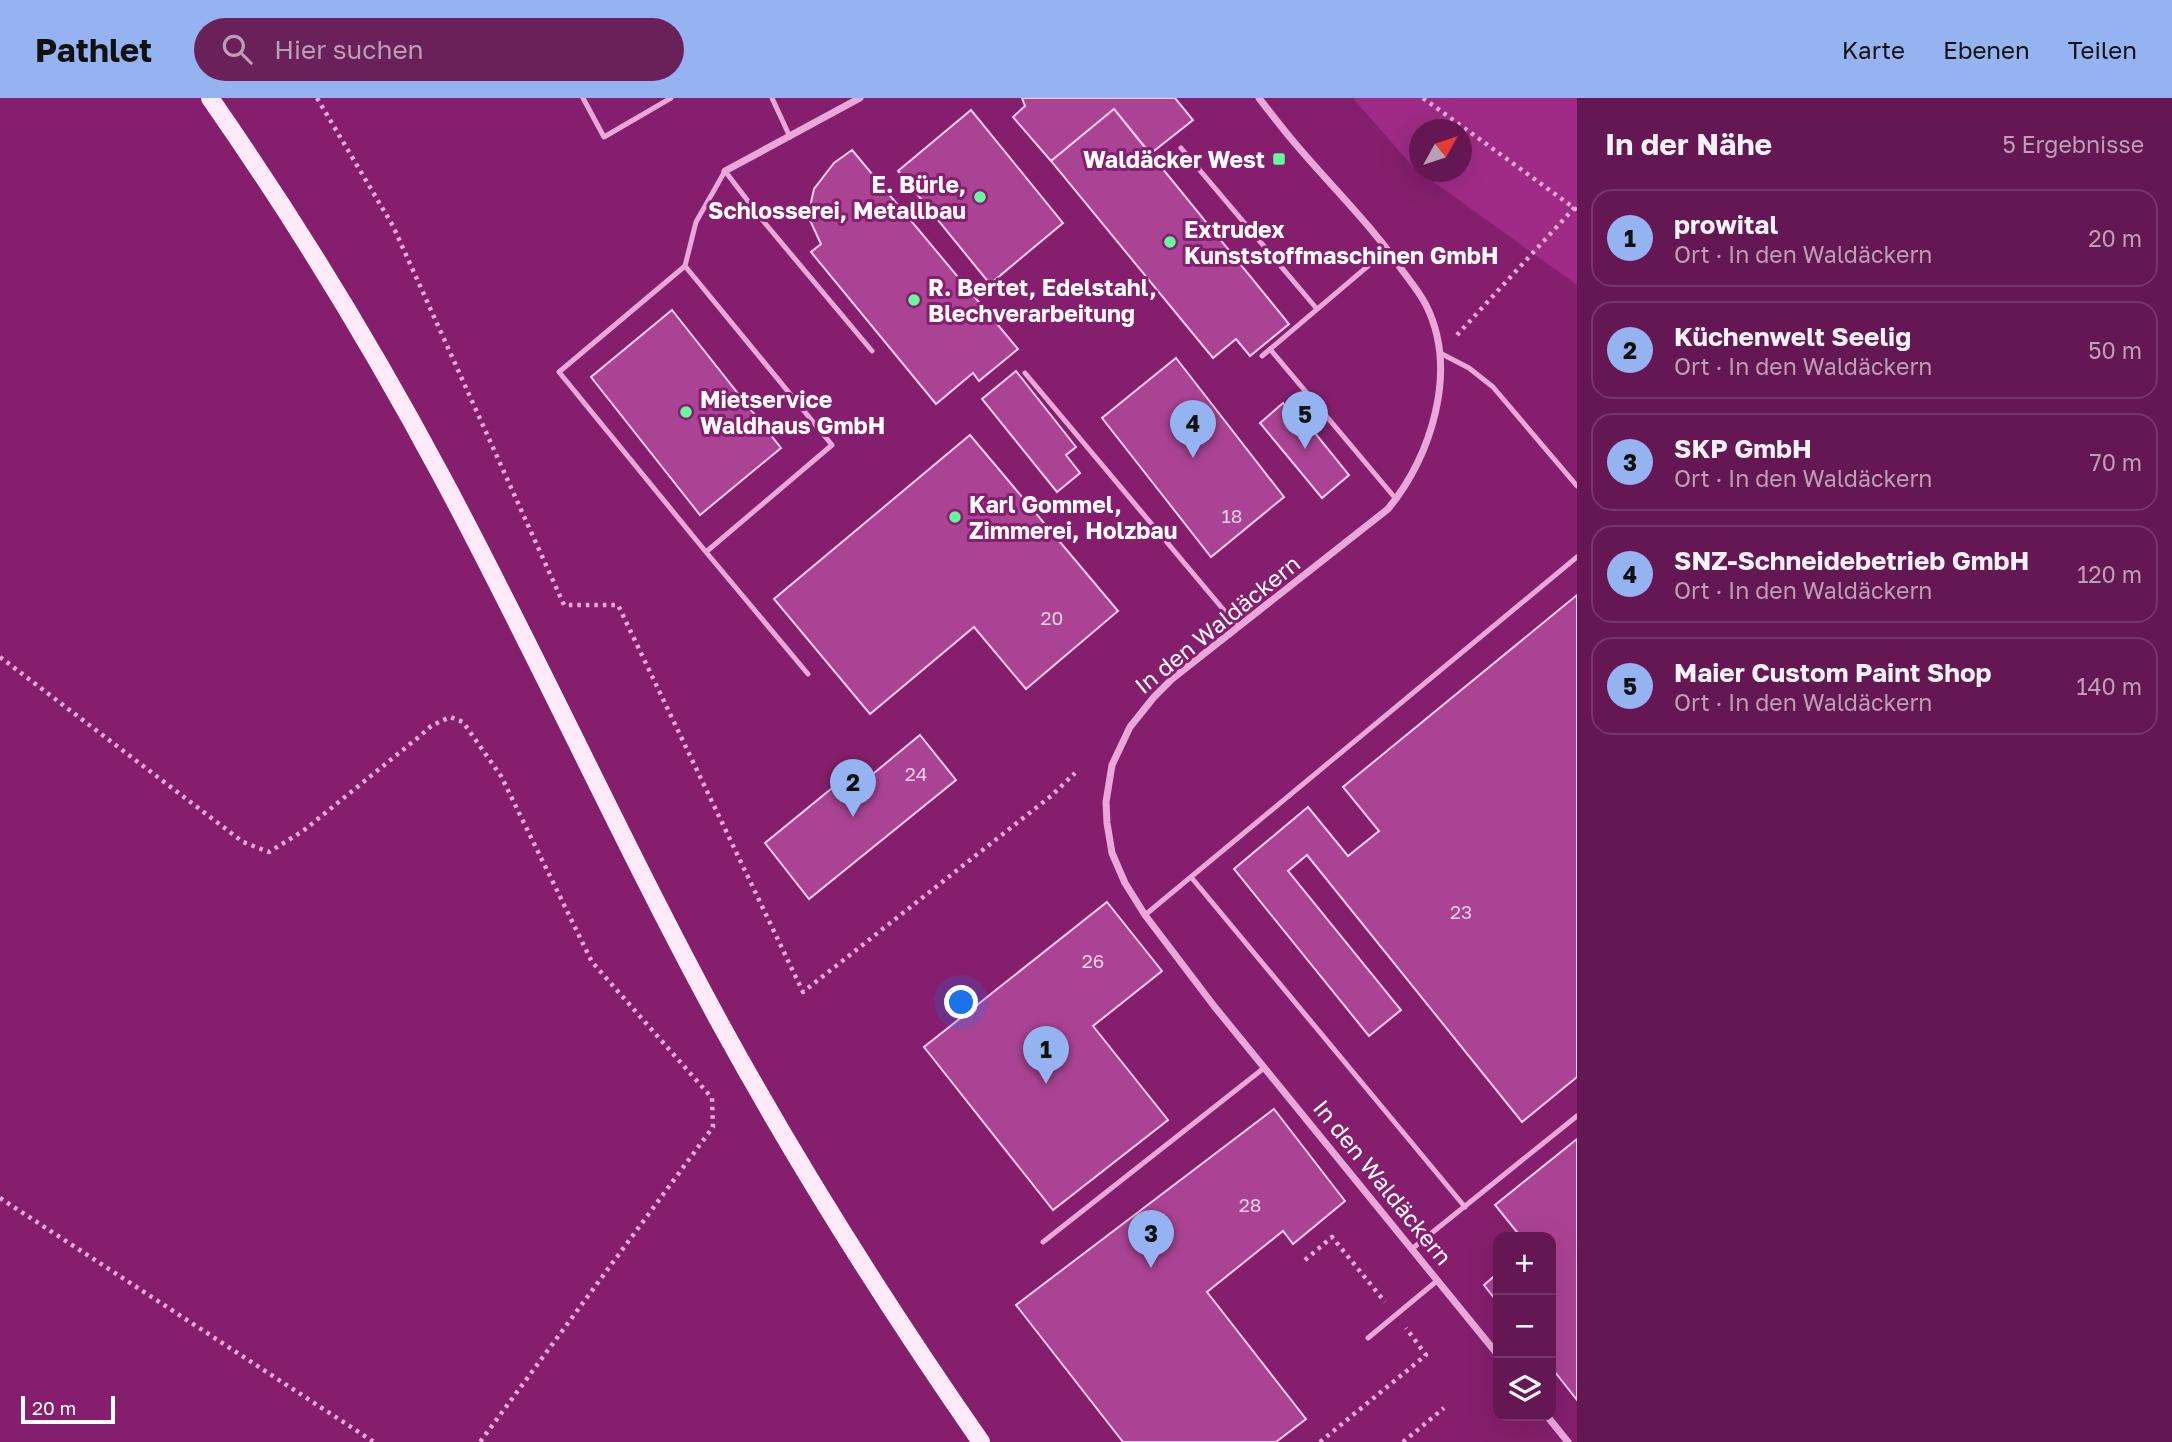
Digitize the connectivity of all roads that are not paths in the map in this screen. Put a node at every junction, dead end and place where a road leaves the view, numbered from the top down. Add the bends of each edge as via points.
1 (210, 98) edge
2 (583, 98) edge
3 (671, 98) edge
4 (772, 98) edge
5 (860, 98) edge
6 (1259, 98) edge
7 (790, 137) junction
8 (1181, 148) dead end
9 (725, 171) junction
10 (1388, 249) junction
11 (685, 266) junction
12 (1317, 309) junction
13 (1270, 349) junction
14 (872, 351) dead end
15 (1440, 353) junction
16 (1262, 356) dead end
17 (1025, 373) dead end
18 (1577, 486) edge
19 (1396, 499) junction
20 (706, 552) junction
21 (1577, 557) edge
22 (1238, 627) junction
23 (808, 674) dead end
24 (1191, 877) junction
25 (1145, 915) junction
26 (1264, 1068) junction
27 (1577, 1116) edge
28 (1465, 1207) junction
29 (1043, 1242) dead end
30 (1413, 1248) junction
31 (1438, 1280) junction
32 (1368, 1338) dead end
33 (1493, 1349) edge
34 (1551, 1421) edge
35 (981, 1442) edge
36 (1568, 1442) edge

1 - 35 main road via 315,256 410,417 747,1071 878,1289
2 - 3 lane via 604,137
4 - 7 lane
5 - 7 street
6 - 10 street, In den Waldäckern
7 - 9 street
8 - 12 lane
9 - 11 lane via 696,222
9 - 14 lane
10 - 12 lane
10 - 15 street, In den Waldäckern via 1425,304
11 - 20 lane via 832,445
11 - 20 lane via 559,372
12 - 13 lane
13 - 16 lane
13 - 19 lane
15 - 18 lane via 1493,387
15 - 19 street, In den Waldäckern via 1439,385 1427,442
17 - 22 lane
19 - 22 street, In den Waldäckern via 1376,520
20 - 23 lane
21 - 24 lane
22 - 25 street, In den Waldäckern via 1154,696 1130,727 1112,765 1106,802 1112,853
24 - 25 lane
24 - 28 lane
25 - 26 street, In den Waldäckern
26 - 29 lane
26 - 30 street, In den Waldäckern
27 - 28 lane
28 - 30 lane
30 - 31 street, In den Waldäckern
31 - 32 lane
31 - 33 street, In den Waldäckern
34 - 36 street

